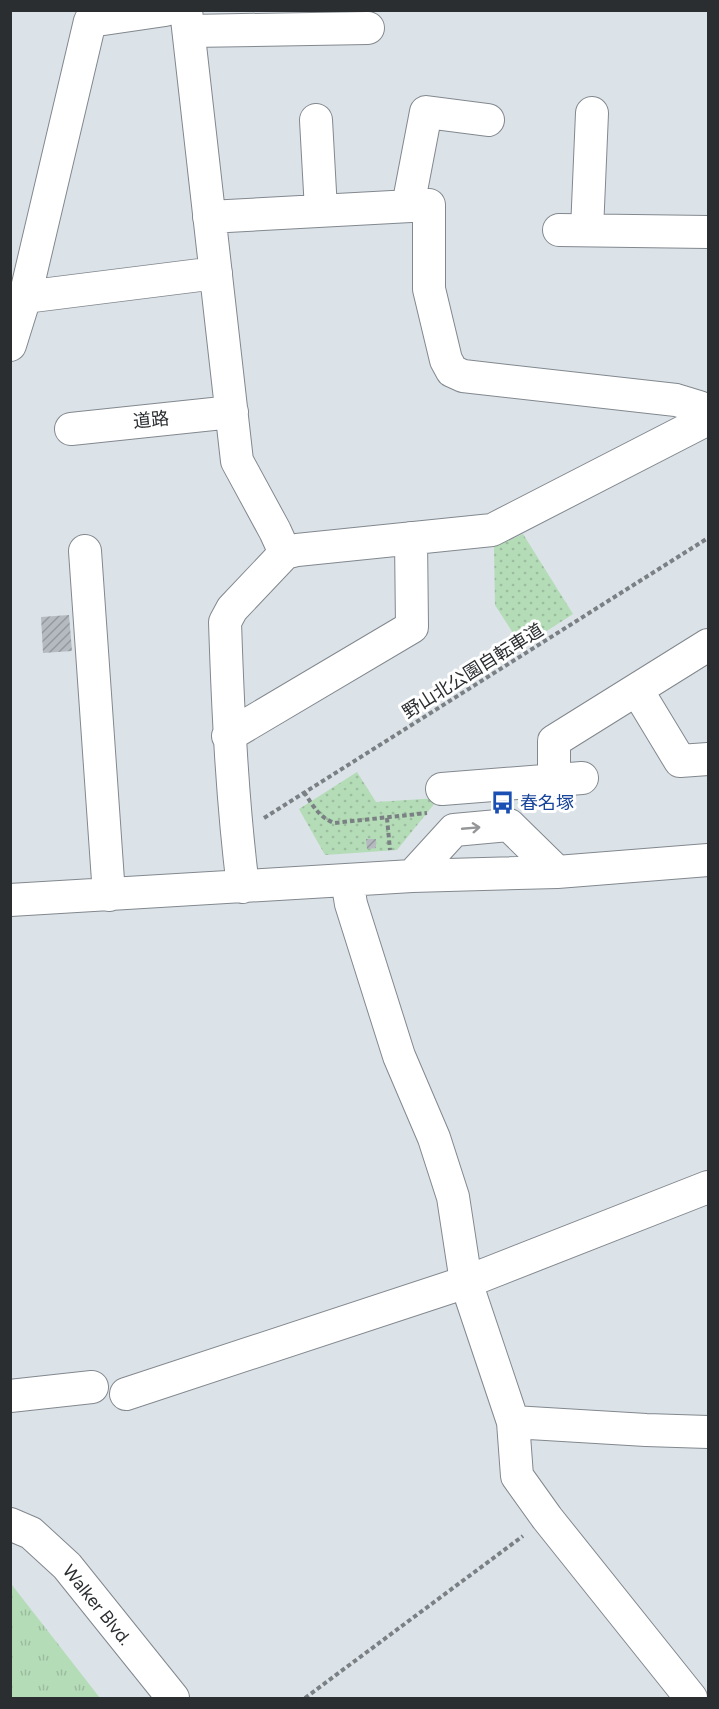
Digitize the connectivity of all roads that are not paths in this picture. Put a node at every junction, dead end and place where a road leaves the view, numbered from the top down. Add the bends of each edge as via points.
1 (165, 10) edge
2 (187, 21) edge
3 (368, 28) dead end
4 (592, 113) dead end
5 (316, 120) dead end
6 (488, 120) dead end
7 (408, 206) junction
8 (321, 210) junction
9 (209, 217) junction
10 (708, 232) edge
11 (216, 273) junction
12 (25, 297) junction
13 (10, 345) edge
14 (232, 412) junction
15 (708, 412) edge
16 (708, 419) edge
17 (71, 429) dead end
18 (411, 538) junction
19 (285, 553) junction
20 (95, 569) dead end
21 (708, 645) edge
22 (637, 690) junction
23 (228, 736) junction
24 (708, 759) edge
25 (437, 801) road end
26 (708, 860) edge
27 (401, 866) junction
28 (557, 872) junction
29 (347, 880) junction
30 (243, 887) junction
31 (109, 895) junction
32 (10, 900) edge
33 (708, 1187) edge
34 (466, 1282) junction
35 (92, 1387) dead end
36 (126, 1394) dead end
37 (10, 1396) edge
38 (513, 1422) junction
39 (708, 1432) edge
40 (10, 1524) edge
41 (174, 1698) edge
42 (691, 1698) edge

1 - 12 street via 90,21
2 - 3 street
2 - 9 street
4 - 10 street via 573,230
5 - 8 street
6 - 7 street via 426,112
7 - 8 street
7 - 15 street via 429,205 429,289 452,371 463,376 676,400
8 - 9 street
9 - 11 street
11 - 12 street
11 - 14 street
12 - 13 street
14 - 17 street, 道路
14 - 19 street via 237,461
16 - 18 street via 492,530
18 - 19 street
18 - 23 street via 412,627
19 - 23 street via 232,609 225,622
20 - 31 street
21 - 22 street
22 - 24 street via 680,761
22 - 25 street via 554,741 568,779
23 - 30 street
26 - 28 street
27 - 28 street
27 -> 28 street via 454,830 509,825
27 - 29 street
29 - 30 street
29 - 34 street via 399,1056 434,1138 453,1197
30 - 31 street
31 - 32 street
33 - 34 street
34 - 36 street
34 - 38 street
35 - 37 street
38 - 39 street
38 - 42 street via 518,1476
40 - 41 street, Walker Blvd. via 31,1533 67,1566

